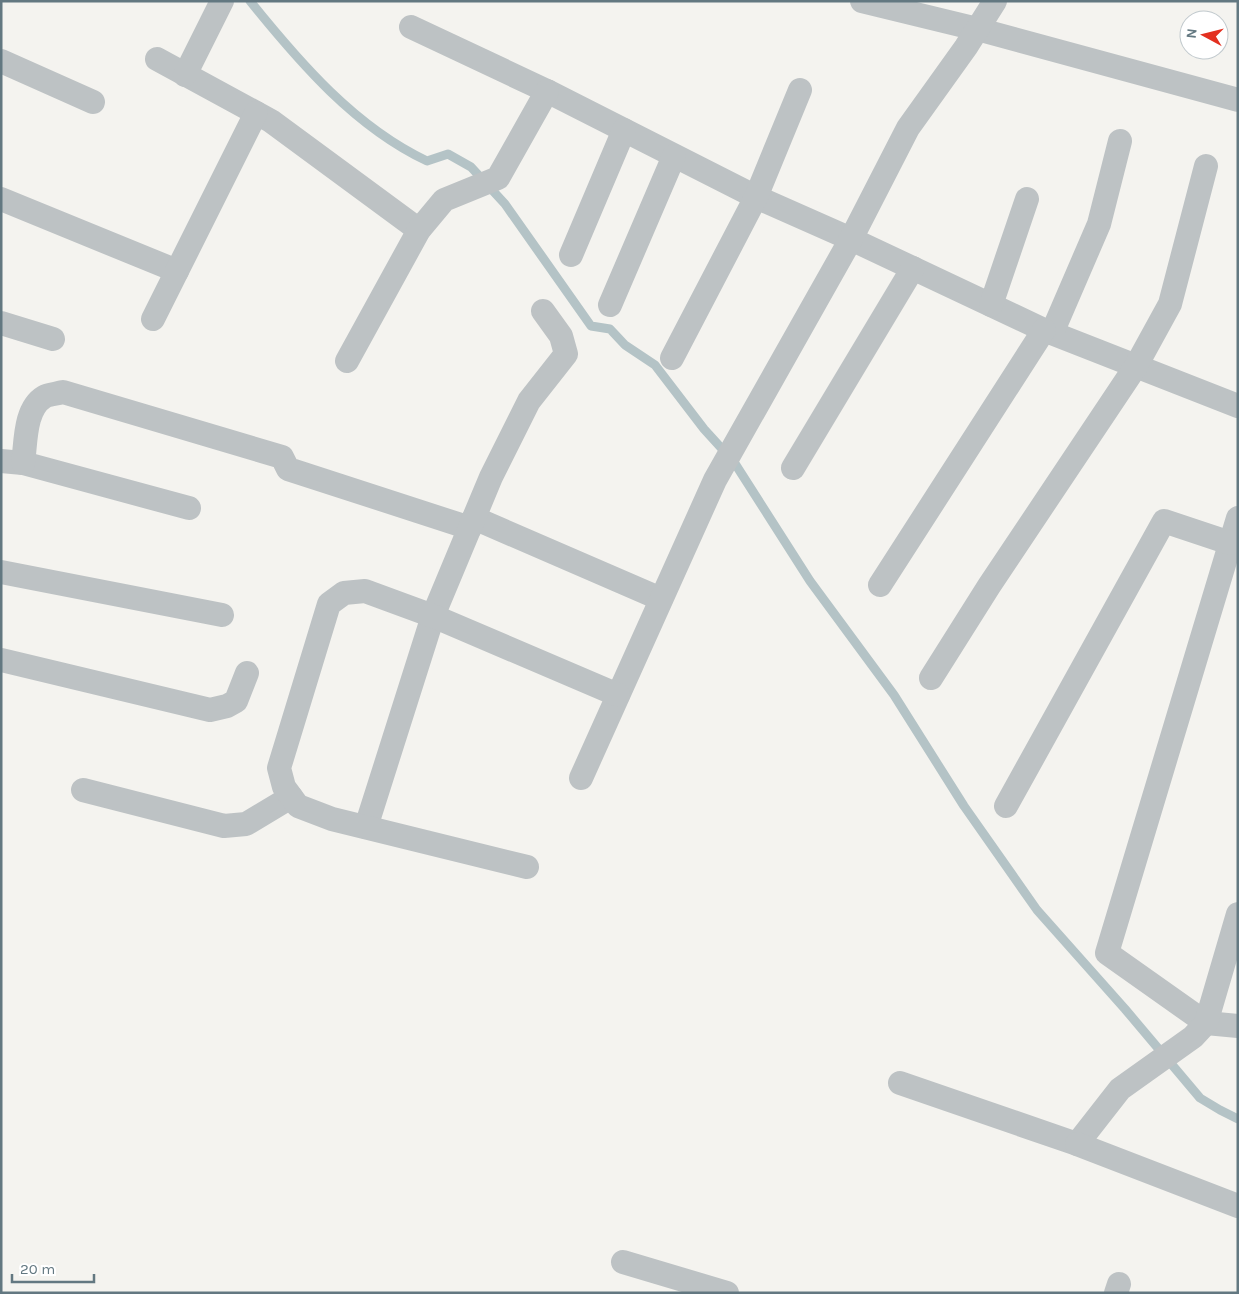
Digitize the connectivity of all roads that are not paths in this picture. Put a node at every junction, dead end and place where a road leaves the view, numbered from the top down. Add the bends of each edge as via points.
1 (222, 1) edge
2 (862, 1) edge
3 (995, 1) edge
4 (411, 27) dead end
5 (977, 29) junction
6 (157, 59) dead end
7 (1, 61) edge
8 (185, 75) junction
9 (800, 90) dead end
10 (547, 91) junction
11 (1238, 100) edge
12 (93, 102) dead end
13 (256, 113) junction
14 (624, 130) junction
15 (1120, 141) dead end
16 (674, 156) junction
17 (1206, 166) dead end
18 (756, 197) junction
19 (1, 199) edge
20 (1027, 199) dead end
21 (419, 230) junction
22 (851, 239) junction
23 (571, 255) dead end
24 (913, 268) junction
25 (177, 271) junction
26 (610, 305) dead end
27 (991, 305) junction
28 (543, 311) dead end
29 (153, 319) dead end
30 (1, 323) edge
31 (1048, 332) junction
32 (53, 339) dead end
33 (672, 358) dead end
34 (346, 362) dead end
35 (1136, 366) junction
36 (1238, 406) edge
37 (12, 462) edge
38 (793, 468) dead end
39 (189, 508) dead end
40 (1238, 518) edge
41 (472, 523) junction
42 (1231, 552) edge
43 (1, 572) edge
44 (880, 585) dead end
45 (661, 599) junction
46 (222, 615) dead end
47 (433, 616) junction
48 (1, 660) edge
49 (247, 673) dead end
50 (931, 678) dead end
51 (618, 695) junction
52 (581, 778) dead end
53 (83, 790) dead end
54 (291, 797) junction
55 (1006, 806) dead end
56 (366, 827) junction
57 (527, 867) dead end
58 (1238, 914) edge
59 (1206, 1023) junction
60 (1238, 1026) edge
61 (900, 1083) dead end
62 (1077, 1144) junction
63 (1238, 1206) edge
64 (623, 1262) dead end
65 (727, 1293) edge

1 - 8 street
2 - 5 street
3 - 5 street
4 - 10 street
5 - 11 street
5 - 22 street via 908,128
6 - 8 street
7 - 12 street
8 - 13 street
9 - 18 street
10 - 14 street
10 - 21 street via 498,178 444,200
13 - 21 street
13 - 25 street
14 - 16 street
14 - 23 street
15 - 31 street via 1099,224
16 - 18 street
16 - 26 street
17 - 35 street via 1170,304
18 - 22 street
18 - 33 street
19 - 25 street
20 - 27 street
21 - 34 street
22 - 24 street
22 - 45 street via 714,480
24 - 27 street
24 - 38 street
25 - 29 street
27 - 31 street
28 - 41 street via 560,336 566,354 529,402
30 - 32 street
31 - 35 street
31 - 44 street
35 - 36 street
35 - 50 street
37 - 39 street
37 - 41 street via 35,405 45,397 63,392 282,457 288,469
40 - 42 street
41 - 45 street
41 - 47 street
42 - 55 street via 1164,521
42 - 59 street via 1107,953
43 - 46 street
45 - 51 street
47 - 51 street
47 - 54 street via 365,591 344,593 329,604 279,768 284,787
47 - 56 street
48 - 49 street via 210,710 236,701
51 - 52 street
53 - 54 street via 224,826 246,824
54 - 56 street via 298,806
56 - 57 street
58 - 59 street
59 - 60 street
59 - 62 street via 1193,1037 1120,1089
61 - 62 street
62 - 63 street
64 - 65 street

